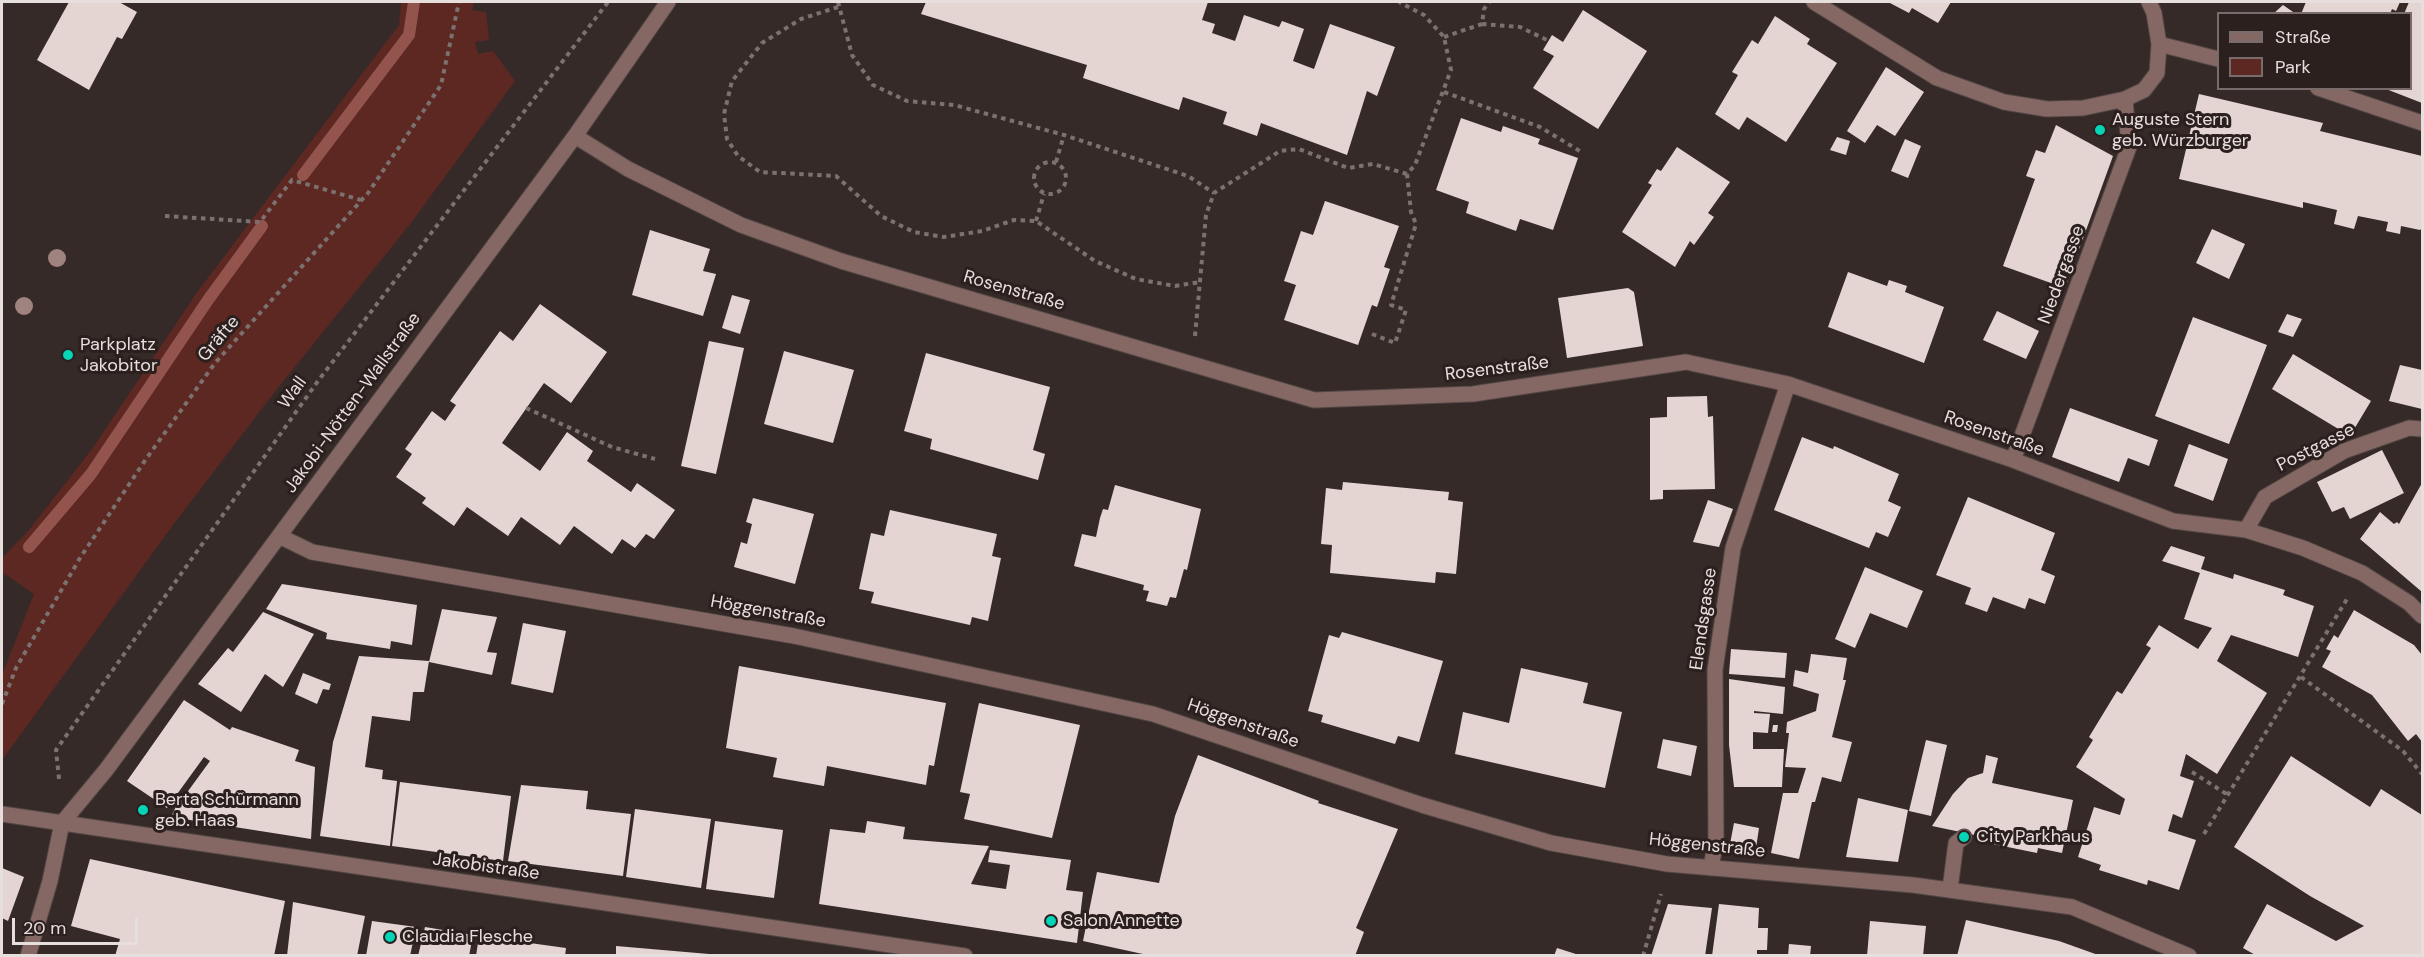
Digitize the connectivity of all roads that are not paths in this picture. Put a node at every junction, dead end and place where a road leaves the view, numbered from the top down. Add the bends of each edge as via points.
1 (668, 2) edge
2 (1814, 2) edge
3 (2149, 2) edge
4 (2159, 44) junction
5 (2217, 59) edge
6 (2324, 90) edge
7 (2125, 99) junction
8 (2422, 123) edge
9 (574, 136) junction
10 (1788, 384) junction
11 (2422, 429) edge
12 (2013, 460) junction
13 (2246, 530) junction
14 (279, 536) junction
15 (2422, 616) edge
16 (2, 814) edge
17 (62, 823) junction
18 (1964, 837) dead end
19 (1711, 868) junction
20 (1950, 890) junction
21 (28, 956) edge
22 (965, 956) edge
23 (2189, 956) edge

1 - 9 street, Jakobi-Nötten-Wallstraße
2 - 7 street via 1937,78 2004,102 2047,109 2083,108
3 - 4 street
4 - 5 street
4 - 7 street via 2157,73 2144,90
6 - 8 street
7 - 12 street, Niedergasse via 2129,147
9 - 10 street, Rosenstraße via 628,169 741,225 841,261 1314,400 1473,394 1686,362
9 - 14 street, Jakobi-Nötten-Wallstraße
10 - 12 street, Rosenstraße
10 - 19 street, Elendsgasse via 1733,548 1714,670 1716,839
11 - 13 street, Postgasse via 2409,428 2344,451 2265,497
12 - 13 street, Rosenstraße via 2173,521
13 - 15 street, Rosenstraße via 2362,573
14 - 17 street, Jakobi-Nötten-Wallstraße via 106,770
14 - 19 street, Höggenstraße via 312,552 794,636 1153,714 1422,805 1551,843
16 - 17 street, Jakobistraße
17 - 21 street
17 - 22 street, Jakobistraße
18 - 20 street via 1956,843
19 - 20 street, Höggenstraße
20 - 23 street, Höggenstraße via 2072,907

